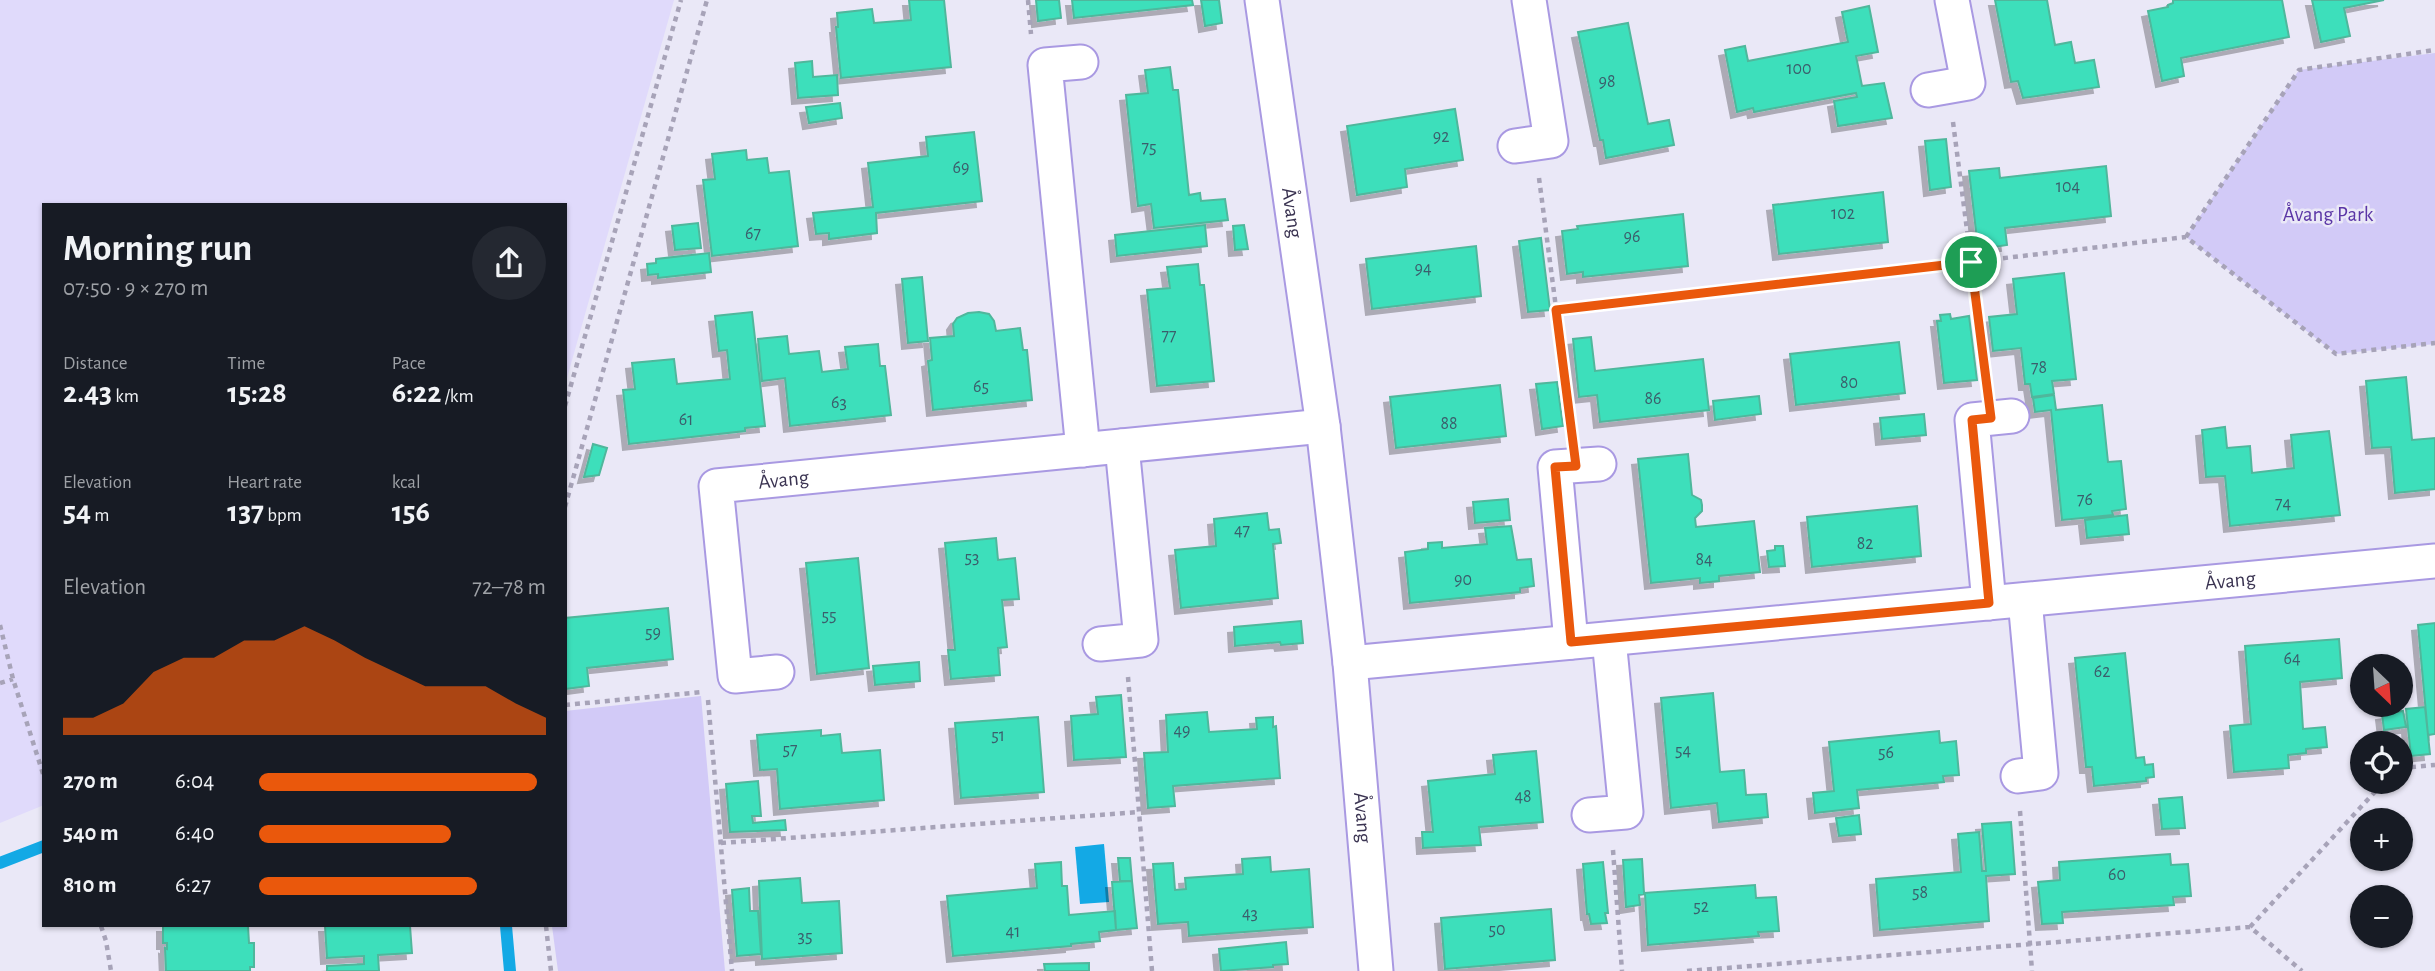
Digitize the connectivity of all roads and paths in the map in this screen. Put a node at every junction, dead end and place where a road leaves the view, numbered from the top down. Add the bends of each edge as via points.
1 (681, 0) edge
2 (707, 0) edge
3 (1262, 0) edge
4 (1529, 0) edge
5 (1952, 0) edge
6 (2435, 50) edge
7 (1081, 62) dead end
8 (1938, 88) joint
9 (1525, 144) joint
10 (2186, 237) junction
11 (1971, 262) junction
12 (1556, 310) junction
13 (2435, 344) edge
14 (567, 399) edge
15 (2002, 417) joint
16 (1323, 426) junction
17 (1122, 446) junction
18 (1083, 450) junction
19 (1588, 465) joint
20 (567, 500) edge
21 (2435, 561) edge
22 (2025, 600) junction
23 (1989, 603) junction
24 (0, 625) edge
25 (1609, 639) junction
26 (1571, 642) junction
27 (1113, 643) joint
28 (1350, 663) junction
29 (777, 672) dead end
30 (13, 679) junction
31 (0, 683) edge
32 (567, 705) edge
33 (2435, 765) edge
34 (2413, 767) edge
35 (42, 771) edge
36 (2018, 776) joint
37 (2373, 794) edge
38 (1139, 812) junction
39 (1626, 812) junction
40 (1589, 815) dead end
41 (721, 843) junction
42 (2250, 926) junction
43 (101, 927) edge
44 (546, 927) edge
45 (2030, 944) junction
46 (111, 971) edge
47 (551, 971) edge
48 (732, 971) edge
49 (1153, 971) edge
50 (1376, 971) edge
51 (1622, 971) edge
52 (1687, 971) edge
53 (2032, 971) edge
54 (2302, 971) edge

1 - 14 path
2 - 20 path
3 - 16 street, Åvang
4 - 9 street via 1551,141
5 - 8 street via 1968,83
6 - 10 path via 2299,70
7 - 18 street via 1045,65
8 - 11 path
9 - 12 path
10 - 11 path
10 - 13 path via 2336,354
11 - 12 path
11 - 15 path
12 - 19 path
15 - 23 street via 1972,420
16 - 17 street, Åvang
16 - 28 street, Åvang
17 - 18 street, Åvang
17 - 27 street via 1141,640
18 - 29 street, Åvang via 716,486 735,676
19 - 26 street via 1555,467
21 - 22 street, Åvang
22 - 23 street, Åvang
22 - 36 street via 2041,773
23 - 25 street, Åvang
24 - 30 path
25 - 26 street, Åvang
25 - 39 street
26 - 28 street, Åvang
27 - 38 path
28 - 50 street, Åvang
30 - 31 path
30 - 35 path
32 - 41 path via 707,692
33 - 34 path
36 - 45 path
37 - 42 path
38 - 41 path
38 - 49 path
39 - 40 street
39 - 51 path via 1611,833
41 - 48 path
42 - 45 path
42 - 54 path
43 - 46 path
44 - 47 path
45 - 52 path
45 - 53 path

